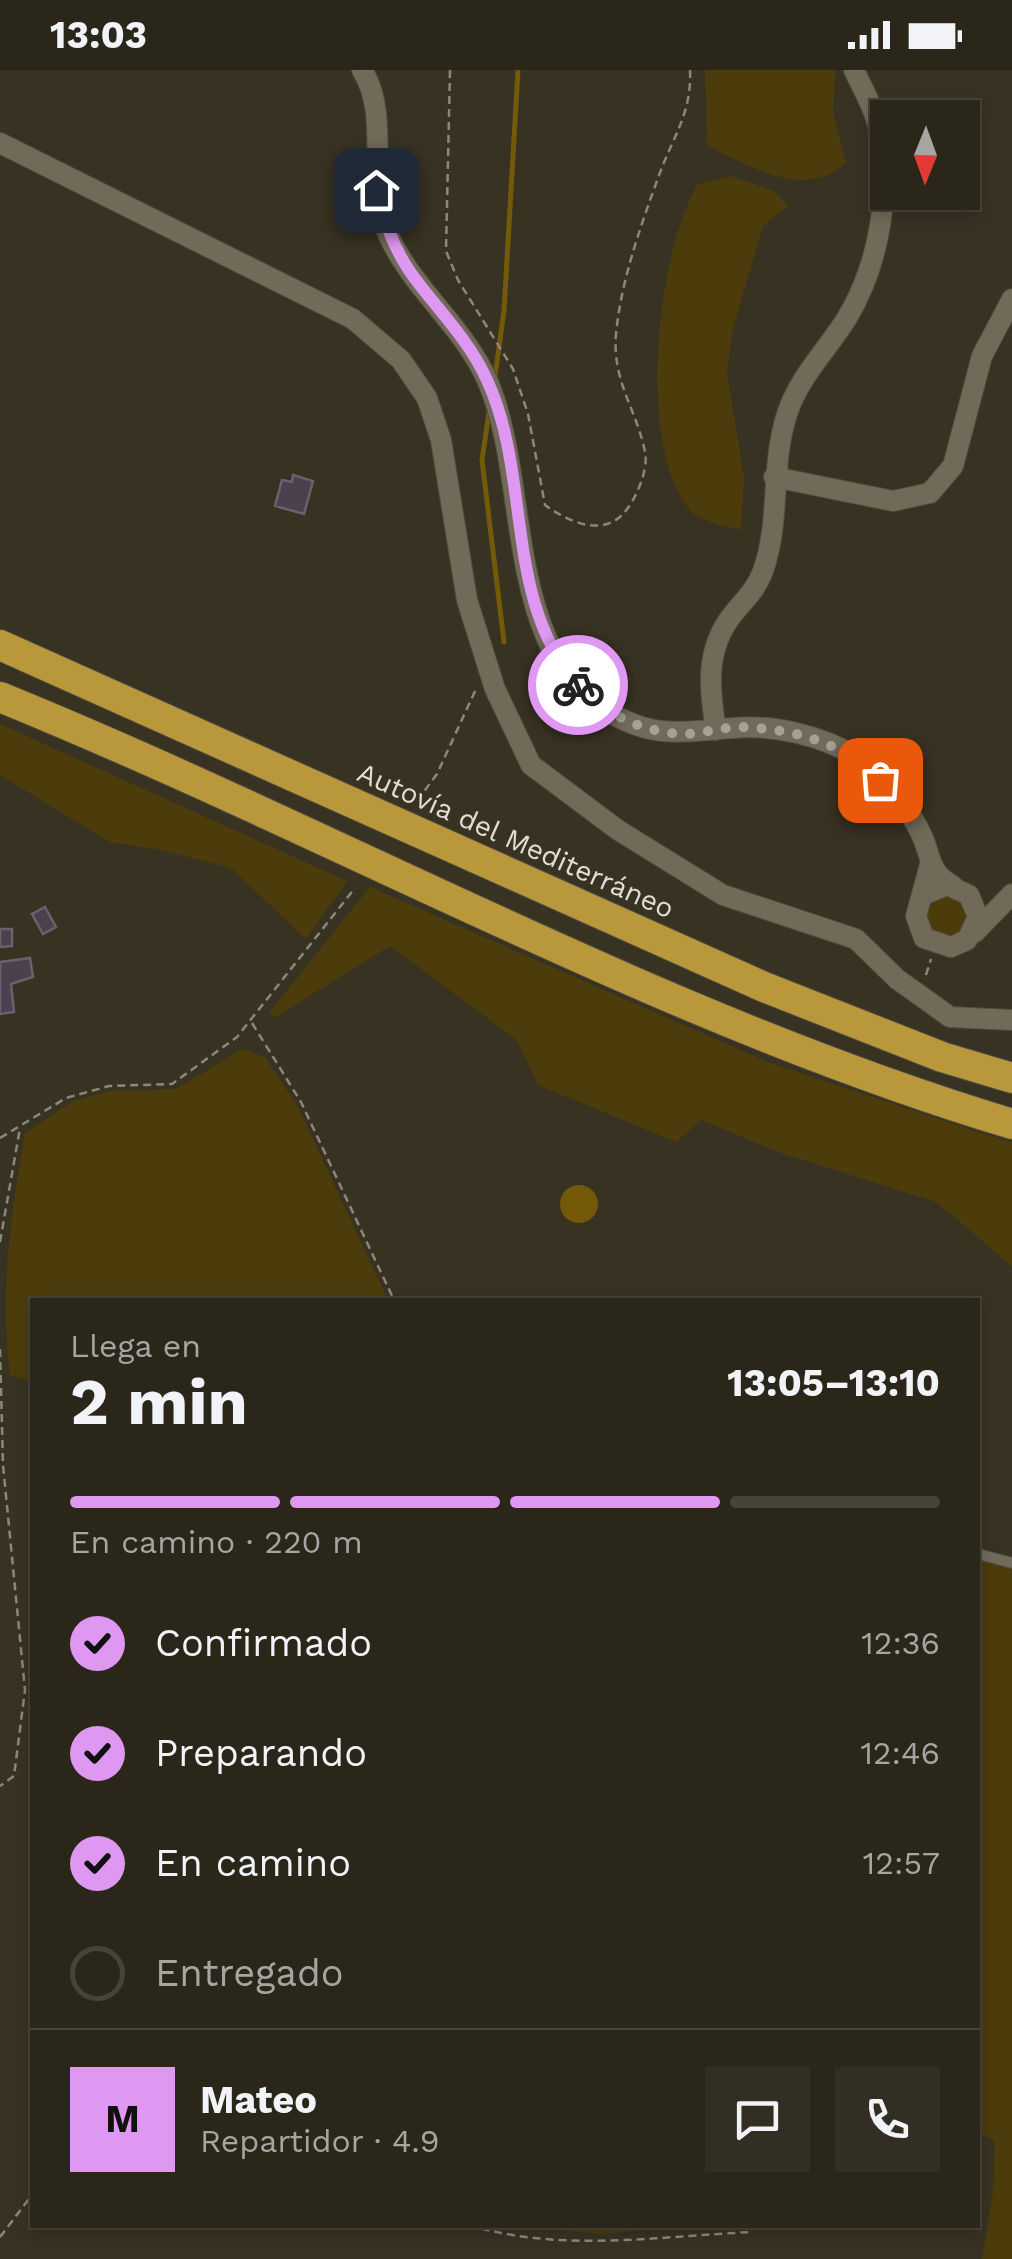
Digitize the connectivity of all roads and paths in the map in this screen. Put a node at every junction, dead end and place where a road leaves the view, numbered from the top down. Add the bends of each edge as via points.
1 (362, 70) edge
2 (450, 70) edge
3 (690, 70) edge
4 (854, 70) edge
5 (0, 143) edge
6 (1012, 298) edge
7 (774, 478) junction
8 (0, 645) edge
9 (488, 665) junction
10 (0, 697) edge
11 (716, 730) junction
12 (417, 801) dead end
13 (930, 865) junction
14 (355, 888) dead end
15 (961, 890) junction
16 (925, 894) junction
17 (1008, 898) edge
18 (967, 940) junction
19 (934, 945) junction
20 (920, 996) junction
21 (1012, 1020) edge
22 (251, 1022) junction
23 (1012, 1078) edge
24 (1012, 1124) edge
25 (20, 1126) junction
26 (0, 1138) edge
27 (0, 1242) edge
28 (393, 1298) edge
29 (0, 1348) edge
30 (4, 1358) junction
31 (0, 1362) edge
32 (980, 1555) edge
33 (1012, 1563) edge
34 (0, 1786) edge
35 (30, 2198) edge
36 (478, 2228) edge
37 (753, 2232) dead end
38 (0, 2236) edge

1 - 11 street via 387,232 414,278 454,324 506,428 526,567 557,660 594,702 637,726 686,734
2 - 3 path via 446,251 513,368 546,505 565,520 595,526 620,518 639,487 646,454 620,388 616,336 628,270 658,175 692,100
4 - 7 street via 878,124 884,172 880,230 847,317 787,412
5 - 9 street via 353,319 401,360 427,398 441,440 466,600
6 - 7 street via 982,356 952,466 930,493 893,501
7 - 11 street via 774,539 757,588 714,644 710,691
8 - 23 highway, Autovía del Mediterráneo via 764,987
9 - 12 path via 437,774
9 - 20 street via 532,766 618,830 724,895 856,939
10 - 24 highway via 759,1037
11 - 13 street via 804,735 858,758 902,802
13 - 15 street
13 - 16 street
14 - 22 path
15 - 16 street
15 - 17 street via 986,903
15 - 18 street via 978,917
16 - 19 street via 916,919
17 - 18 street
18 - 19 street
19 - 20 path
20 - 21 street via 950,1016
22 - 25 path via 172,1084 110,1086 66,1098
22 - 28 path via 301,1102
25 - 26 path
25 - 27 path
29 - 30 path
30 - 31 path
30 - 34 path via 3,1465 25,1690 14,1776
32 - 33 lane
35 - 38 path
36 - 37 path via 599,2242

